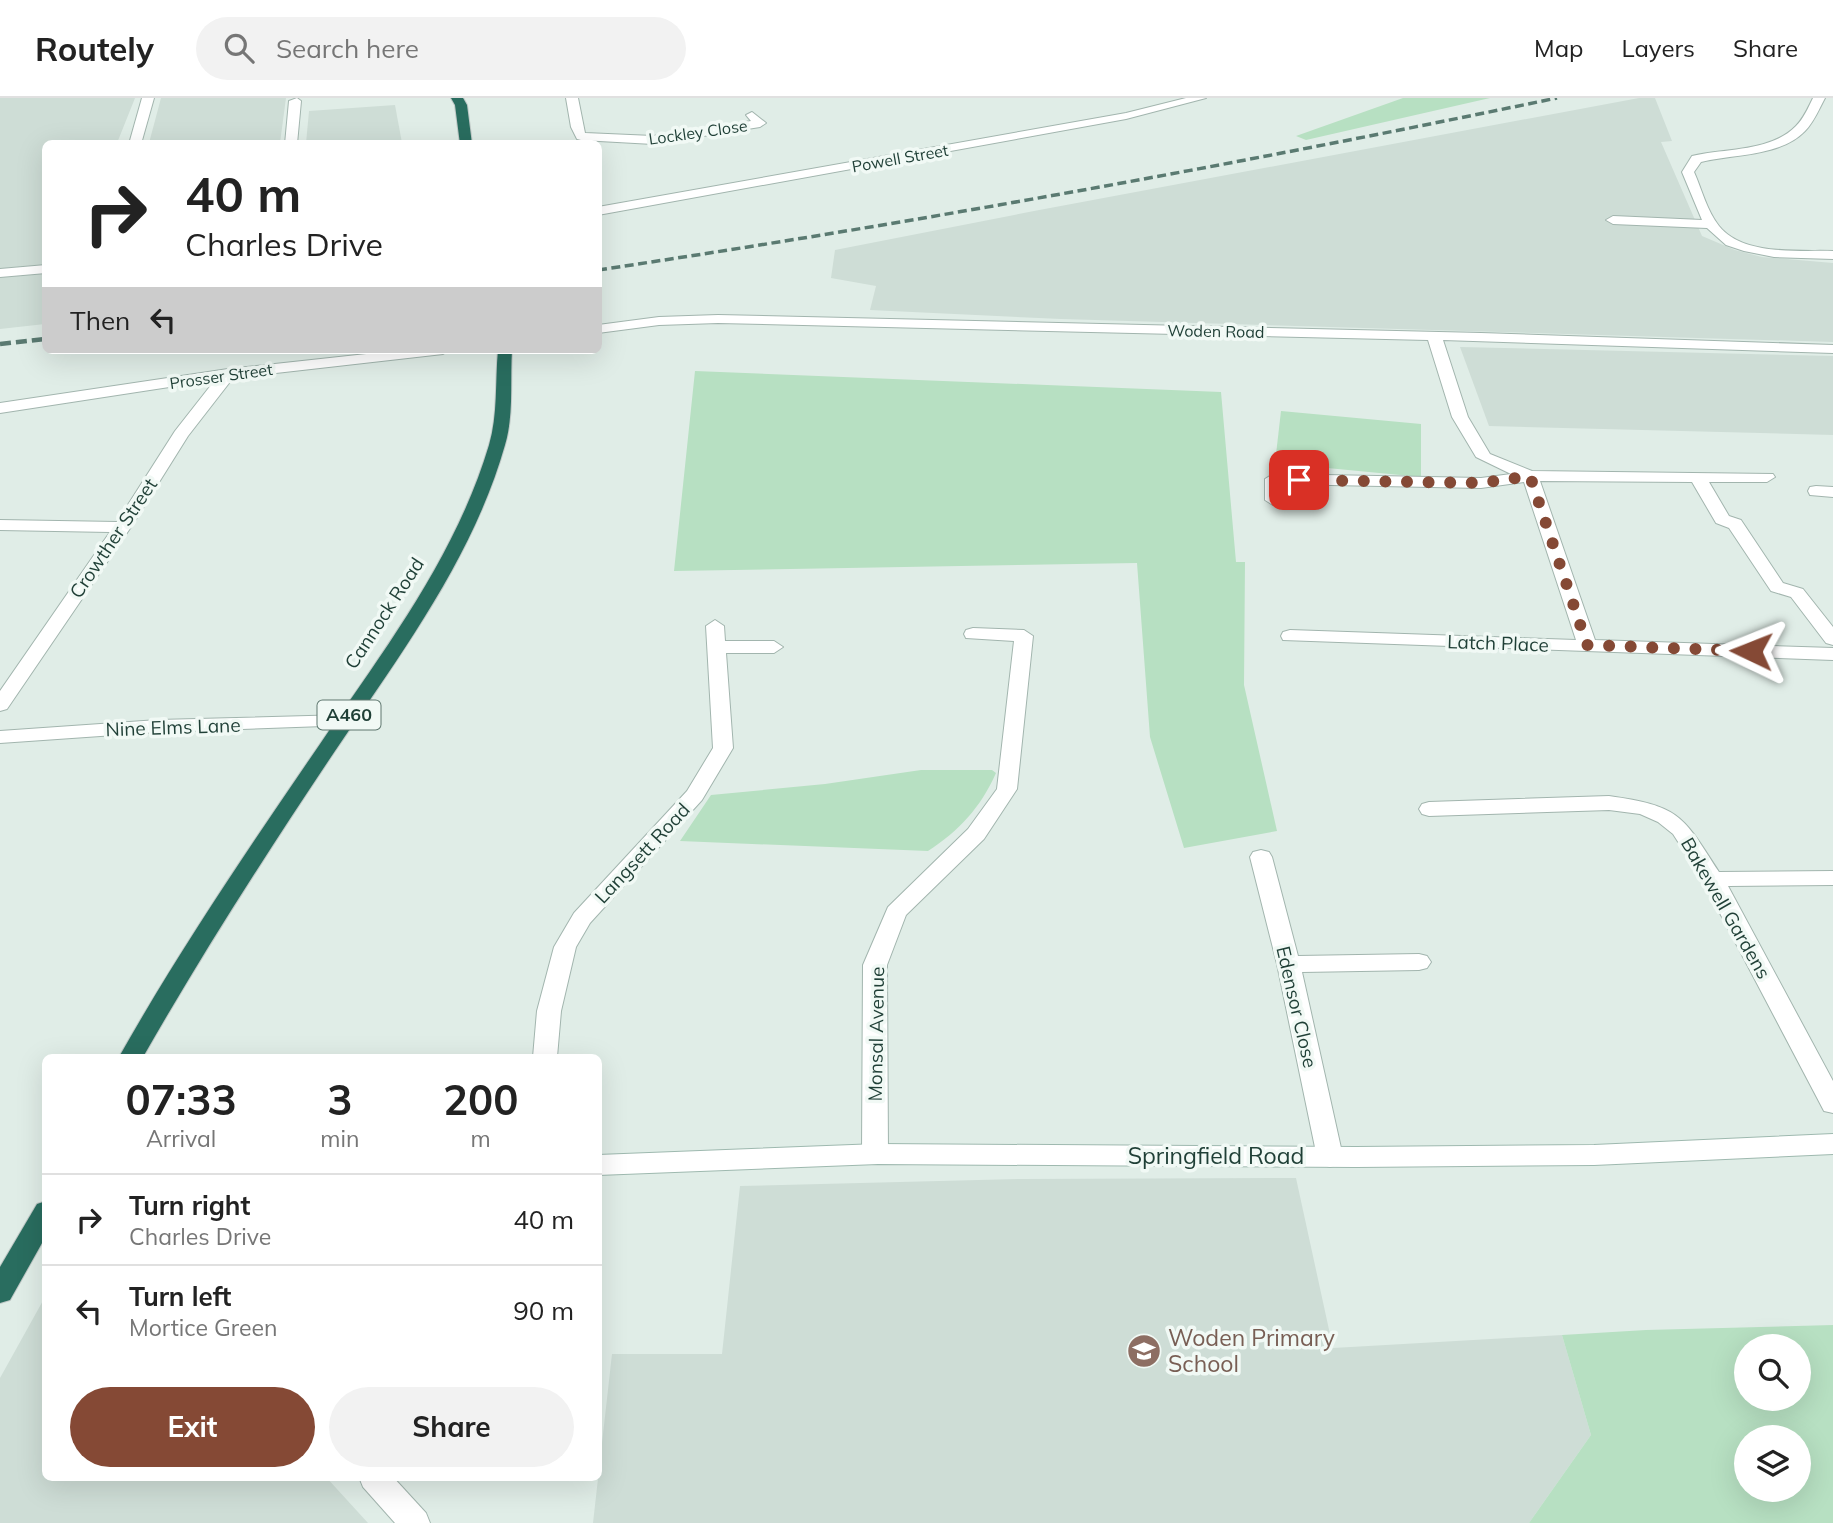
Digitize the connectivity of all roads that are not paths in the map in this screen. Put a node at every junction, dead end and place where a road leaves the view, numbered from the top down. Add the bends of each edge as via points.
1 (148, 98) edge
2 (457, 98) edge
3 (572, 98) edge
4 (1200, 98) edge
5 (1819, 98) edge
6 (295, 101) dead end
7 (752, 115) dead end
8 (136, 140) edge
9 (291, 140) edge
10 (465, 140) edge
11 (602, 210) edge
12 (1613, 220) dead end
13 (1711, 224) junction
14 (1833, 256) edge
15 (42, 269) edge
16 (0, 273) edge
17 (602, 329) edge
18 (1434, 336) junction
19 (1833, 349) edge
20 (407, 354) edge
21 (505, 354) edge
22 (228, 374) junction
23 (0, 408) edge
24 (1530, 476) junction
25 (1698, 477) junction
26 (1767, 477) dead end
27 (1273, 500) dead end
28 (0, 525) edge
29 (122, 527) junction
30 (973, 634) dead end
31 (1290, 636) dead end
32 (1833, 639) edge
33 (1587, 645) junction
34 (774, 647) dead end
35 (1833, 654) edge
36 (0, 705) edge
37 (345, 721) junction
38 (0, 737) edge
39 (1429, 809) dead end
40 (1262, 857) dead end
41 (1833, 878) edge
42 (1713, 879) junction
43 (1419, 962) dead end
44 (1289, 964) junction
45 (133, 1054) edge
46 (545, 1054) edge
47 (1833, 1104) edge
48 (1833, 1144) edge
49 (874, 1154) junction
50 (1330, 1157) junction
51 (602, 1165) edge
52 (42, 1217) edge
53 (0, 1292) edge
54 (378, 1481) edge
55 (415, 1523) edge

1 - 8 street
2 - 10 highway
3 - 7 street, Lockley Close via 578,131 590,137 653,140 760,123
4 - 11 street, Powell Street via 1085,124
5 - 13 street via 1792,137 1696,159 1688,172
6 - 9 street
12 - 13 street
13 - 14 street via 1721,236 1753,248
15 - 16 street
17 - 18 street, Woden Road via 718,319
18 - 19 street, Woden Road
18 - 24 street via 1460,417 1484,457
20 - 22 street, Prosser Street
21 - 37 highway, Cannock Road / A460 via 498,442 476,504 443,574
22 - 23 street, Prosser Street
22 - 29 street, Crowther Street via 181,434
24 - 25 street
24 - 27 street via 1481,483 1273,479
24 - 33 street
25 - 26 street
25 - 32 street via 1723,519 1735,524 1777,587 1797,593
28 - 29 street
29 - 36 street, Crowther Street
30 - 49 street, Monsal Avenue via 1024,636 1007,789 976,834 896,912 875,965
31 - 33 street, Latch Place
33 - 35 street, Latch Place
34 - 46 street, Langsett Road via 715,636 723,748 695,795 582,918 565,947 549,1011
37 - 38 street, Nine Elms Lane via 158,726
37 - 45 highway, Cannock Road / A460 via 178,976
39 - 42 street, Bakewell Gardens via 1609,803 1645,808 1681,829
40 - 44 street, Edensor Close
41 - 42 street
42 - 47 street, Bakewell Gardens
43 - 44 street
44 - 50 street, Edensor Close
48 - 50 street, Springfield Road via 1705,1153
49 - 50 street, Springfield Road
49 - 51 street, Springfield Road
52 - 53 highway
54 - 55 street

